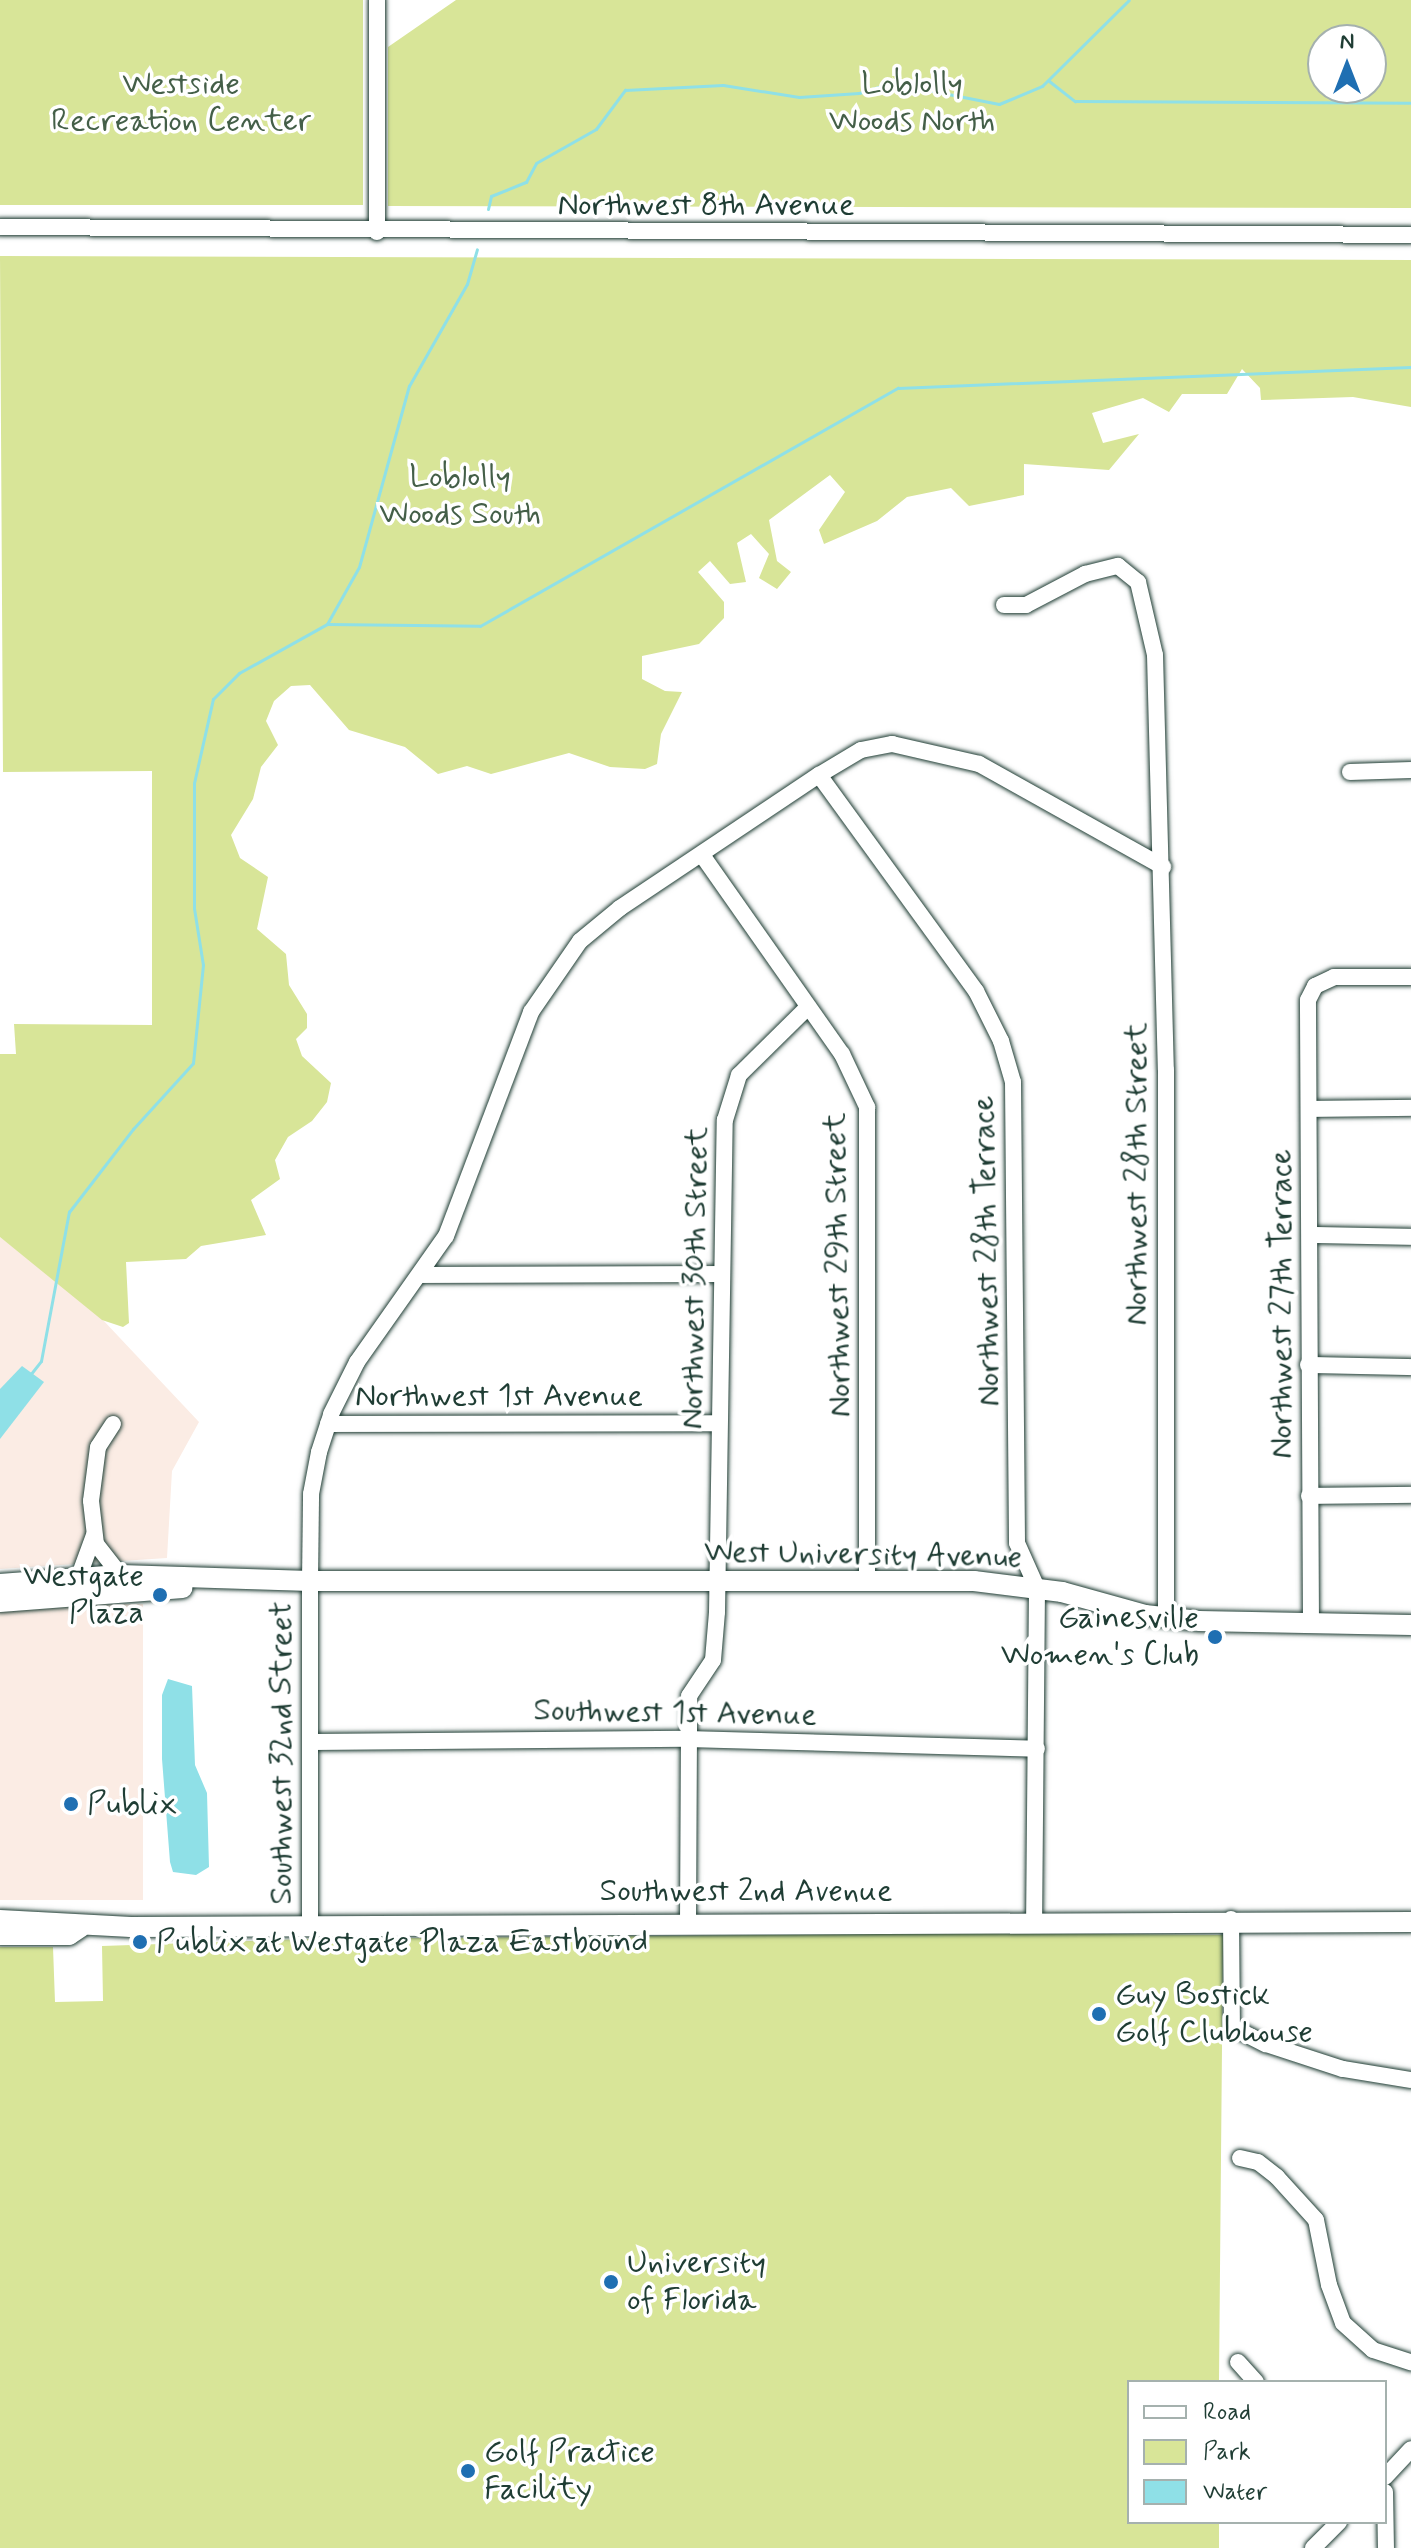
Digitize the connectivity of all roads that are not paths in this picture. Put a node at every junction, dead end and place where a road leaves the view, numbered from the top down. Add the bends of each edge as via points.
1 (377, 0) edge
2 (0, 227) edge
3 (377, 232) junction
4 (1411, 235) edge
5 (1004, 605) dead end
6 (1411, 770) edge
7 (1350, 772) dead end
8 (819, 775) junction
9 (702, 855) junction
10 (1163, 867) junction
11 (1411, 977) edge
12 (808, 1007) junction
13 (1411, 1108) edge
14 (1311, 1109) junction
15 (1311, 1235) junction
16 (1411, 1237) edge
17 (720, 1274) junction
18 (421, 1275) junction
19 (1308, 1365) junction
20 (1411, 1367) edge
21 (719, 1423) junction
22 (113, 1424) dead end
23 (328, 1424) junction
24 (1411, 1495) edge
25 (1309, 1496) junction
26 (94, 1535) junction
27 (120, 1575) junction
28 (79, 1576) junction
29 (310, 1581) junction
30 (867, 1581) junction
31 (717, 1582) junction
32 (0, 1584) edge
33 (1037, 1588) junction
34 (59, 1596) junction
35 (0, 1602) edge
36 (1166, 1618) junction
37 (1311, 1624) junction
38 (1411, 1625) edge
39 (687, 1739) junction
40 (312, 1742) junction
41 (1037, 1749) junction
42 (1231, 1919) junction
43 (0, 1920) edge
44 (1034, 1920) junction
45 (688, 1922) junction
46 (1411, 1922) edge
47 (310, 1925) junction
48 (81, 1927) junction
49 (0, 1935) edge
50 (1411, 2080) edge
51 (1240, 2158) dead end
52 (1238, 2362) dead end
53 (1411, 2362) edge
54 (1254, 2380) edge
55 (1411, 2449) edge
56 (1388, 2470) edge
57 (1337, 2524) edge
58 (1386, 2524) edge
59 (1313, 2548) edge
60 (1386, 2548) edge

1 - 3 street
2 - 3 street, Northwest 8th Avenue
3 - 4 street, Northwest 8th Avenue
5 - 10 street, Northwest 28th Street via 1026,605 1102,568 1129,571 1146,609 1155,655
6 - 7 street
8 - 9 street, Southwest 32nd Street
8 - 10 street, Southwest 32nd Street via 861,750 892,744 961,757
8 - 33 street, Northwest 28th Terrace via 976,991 1001,1041 1013,1082 1017,1543
9 - 12 street, Northwest 29th Street
9 - 18 street, Southwest 32nd Street via 620,908 563,962 531,1012 446,1236
10 - 36 street, Northwest 28th Street via 1170,1525
11 - 14 street, Northwest 27th Terrace via 1334,977 1315,986 1308,1000
12 - 17 street, Northwest 30th Street via 739,1075 728,1102
12 - 30 street, Northwest 29th Street via 856,1076 868,1117
13 - 14 street
14 - 15 street, Northwest 27th Terrace
15 - 16 street
15 - 19 street, Northwest 27th Terrace
17 - 18 street
17 - 21 street, Northwest 30th Street
18 - 23 street, Southwest 32nd Street via 357,1362
19 - 20 street
19 - 25 street, Northwest 27th Terrace
21 - 23 street, Northwest 1st Avenue
21 - 31 street, Northwest 30th Street
22 - 26 street via 98,1447 91,1474
23 - 29 street, Southwest 32nd Street via 311,1494
24 - 25 street
25 - 37 street, Northwest 27th Terrace
26 - 27 street
26 - 28 street
27 - 28 main road, West University Avenue
27 - 29 main road, West University Avenue
27 - 34 highway via 106,1586 77,1588
28 - 32 main road, West University Avenue
29 - 31 main road, West University Avenue
29 - 34 main road, West University Avenue
29 - 40 street, Southwest 32nd Street
30 - 31 main road, West University Avenue
30 - 33 main road, West University Avenue via 974,1581
31 - 39 street, Northwest 30th Street via 713,1660 689,1696
33 - 36 main road, West University Avenue
33 - 41 street
34 - 35 main road, West University Avenue
36 - 37 main road, West University Avenue
37 - 38 main road, West University Avenue
39 - 40 street, Southwest 1st Avenue
39 - 41 street, Southwest 1st Avenue
39 - 45 street, Northwest 30th Street
40 - 47 street, Southwest 32nd Street
41 - 44 street
42 - 44 main road, Southwest 2nd Avenue
42 - 46 main road, Southwest 2nd Avenue
42 - 50 street via 1232,2027 1343,2069
43 - 48 main road, Southwest 2nd Avenue via 70,1921
44 - 45 main road, Southwest 2nd Avenue
45 - 47 main road, Southwest 2nd Avenue
47 - 48 main road, Southwest 2nd Avenue
48 - 49 main road, Southwest 2nd Avenue via 69,1935
51 - 53 street via 1258,2162 1277,2177 1316,2220 1343,2323 1373,2350
52 - 54 street
55 - 56 street
57 - 59 street
58 - 60 street

